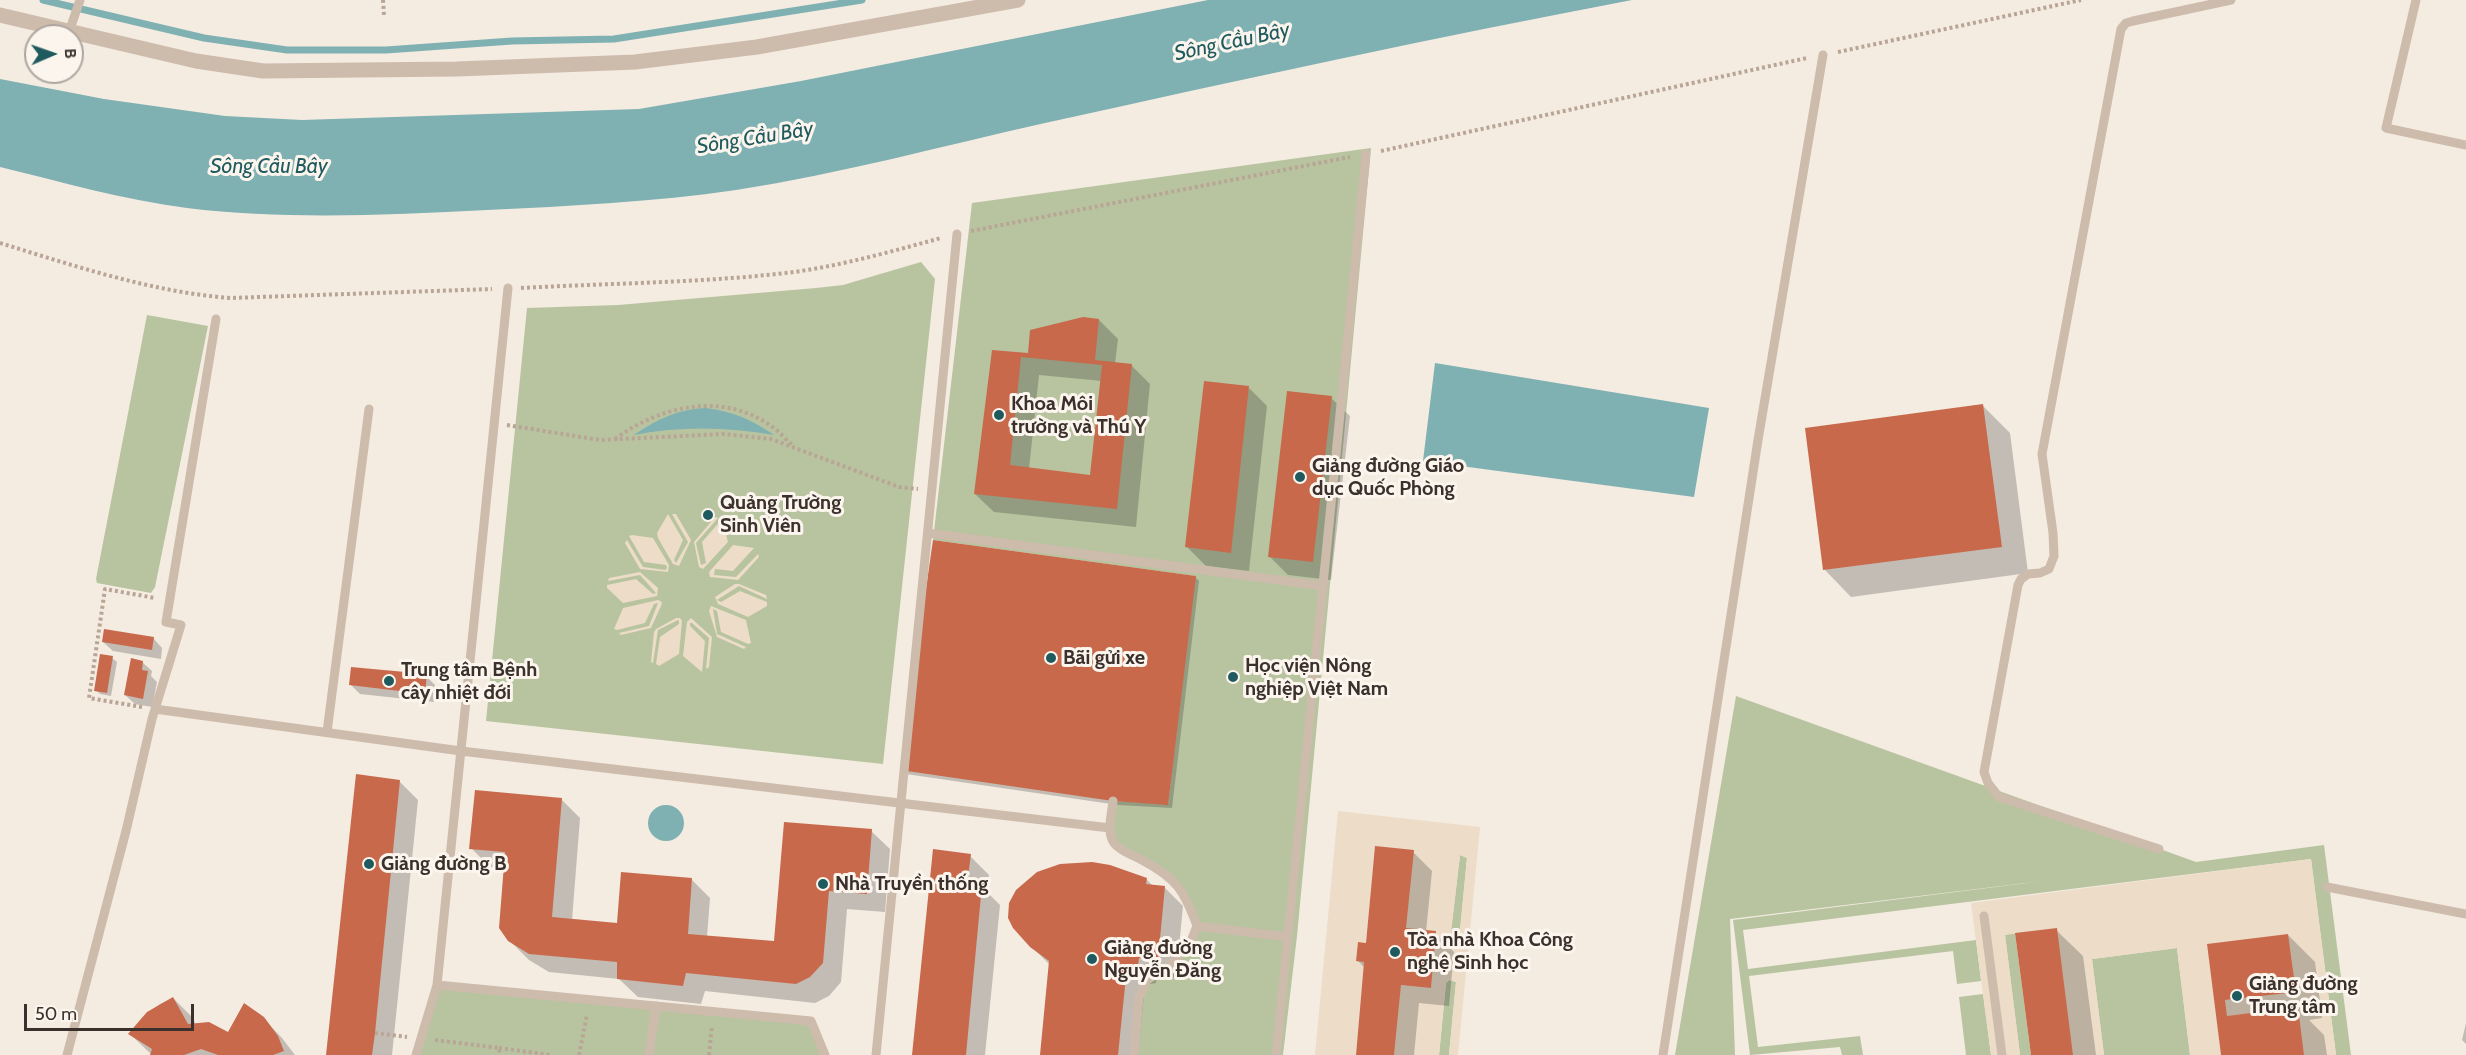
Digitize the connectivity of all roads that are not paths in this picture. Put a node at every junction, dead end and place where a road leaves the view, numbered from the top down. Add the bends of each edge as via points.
1 (80, 0) edge
2 (1018, 0) edge
3 (2231, 0) edge
4 (2416, 0) edge
5 (0, 15) edge
6 (37, 24) edge
7 (72, 24) edge
8 (84, 36) edge
9 (1823, 55) road end
10 (2466, 145) edge
11 (1366, 154) road end
12 (957, 234) road end
13 (508, 288) road end
14 (216, 319) dead end
15 (369, 409) dead end
16 (928, 533) junction
17 (1323, 586) junction
18 (155, 709) junction
19 (327, 732) junction
20 (461, 751) junction
21 (1113, 801) dead end
22 (901, 803) junction
23 (1110, 828) junction
24 (2159, 849) dead end
25 (2327, 887) dead end
26 (2466, 914) edge
27 (1984, 916) dead end
28 (1197, 926) junction
29 (1288, 937) junction
30 (437, 985) junction
31 (656, 1006) junction
32 (67, 1055) edge
33 (416, 1055) edge
34 (650, 1055) edge
35 (825, 1055) edge
36 (876, 1055) edge
37 (1134, 1055) edge
38 (1276, 1055) edge
39 (1663, 1055) edge
40 (2002, 1055) edge

1 - 7 lane
2 - 8 street via 757,47 635,62 548,67 263,71 196,62
3 - 24 lane via 2133,21 2121,29 2042,454 2054,556 2049,569 2028,574 2018,585 1984,772 1999,797
4 - 10 lane via 2386,128
5 - 6 street
9 - 39 lane via 1756,452
11 - 17 lane
12 - 16 lane
13 - 20 lane
14 - 18 lane via 166,622 181,625
15 - 19 lane
16 - 17 lane
16 - 22 lane
17 - 29 lane
18 - 19 lane
18 - 32 lane
19 - 20 lane
20 - 22 lane
20 - 30 lane
21 - 23 lane
22 - 23 lane
22 - 36 lane
23 - 28 lane via 1113,842 1122,850 1166,873 1176,883
25 - 26 lane
27 - 40 lane
28 - 29 lane
28 - 37 lane via 1190,944 1174,962 1147,980 1139,998
29 - 38 lane
30 - 31 lane
30 - 33 lane
31 - 34 lane
31 - 35 lane via 811,1021

